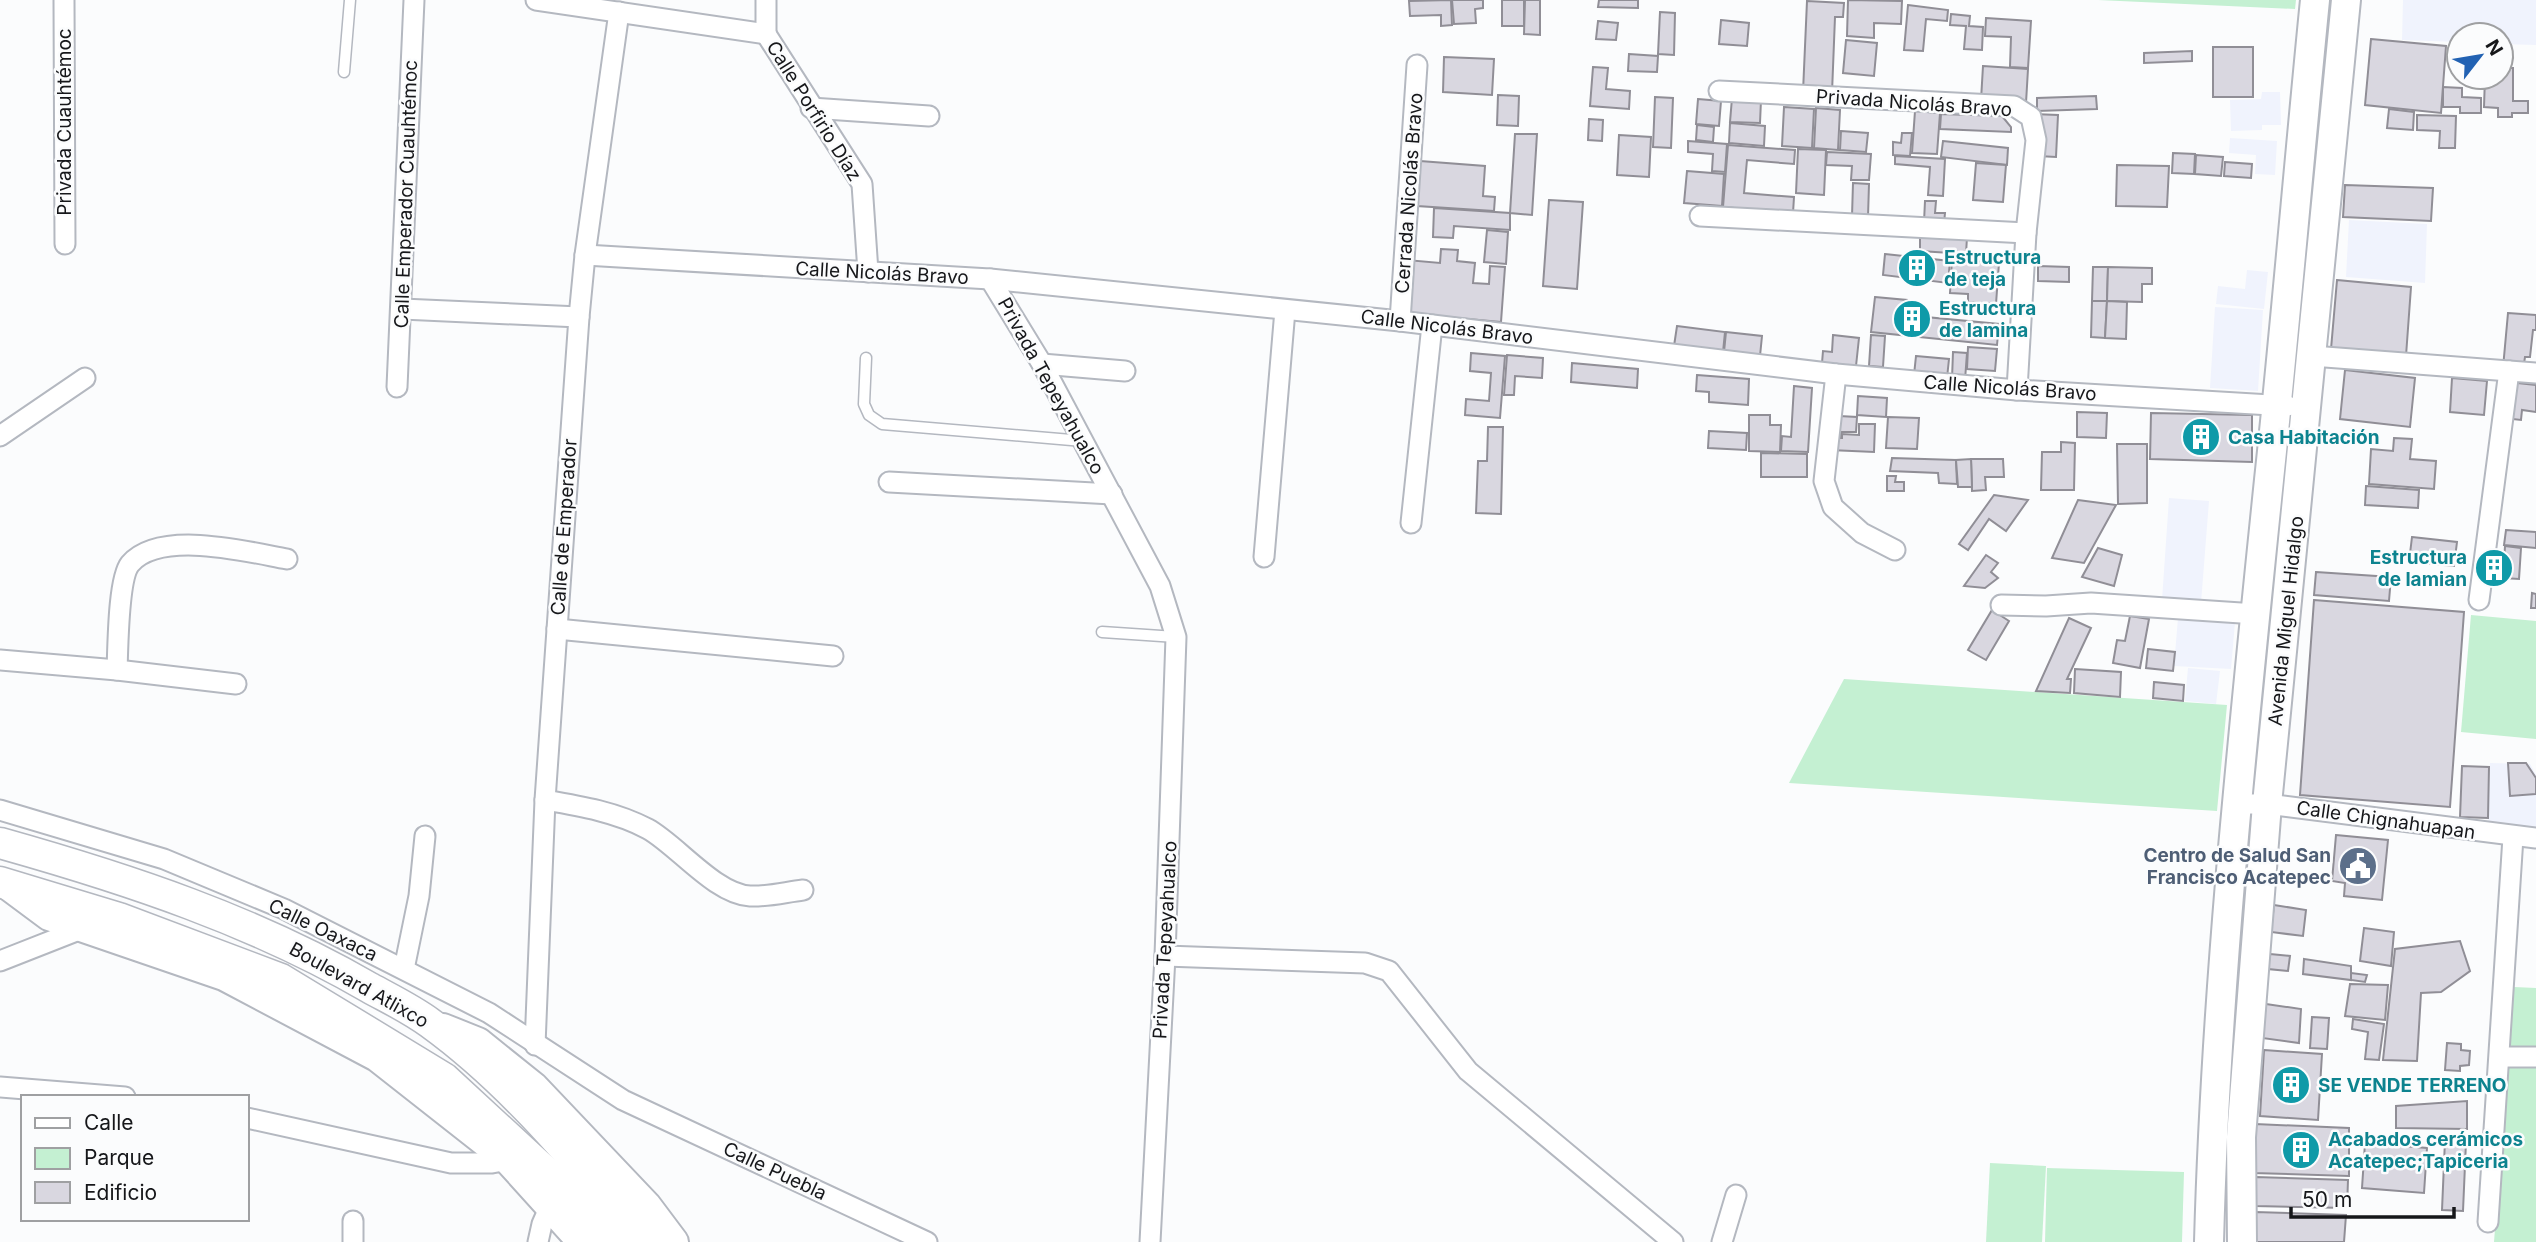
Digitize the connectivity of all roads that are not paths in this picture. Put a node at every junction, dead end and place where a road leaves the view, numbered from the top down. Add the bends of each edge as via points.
1 (64, 0) edge
2 (350, 0) edge
3 (414, 0) edge
4 (536, 0) edge
5 (766, 0) edge
6 (2315, 0) edge
7 (2346, 0) edge
8 (619, 12) junction
9 (766, 34) junction
10 (1417, 65) dead end
11 (344, 72) dead end
12 (1719, 91) dead end
13 (811, 108) junction
14 (929, 116) dead end
15 (1700, 216) dead end
16 (2292, 225) junction
17 (2325, 228) junction
18 (2026, 233) junction
19 (65, 244) dead end
20 (585, 255) junction
21 (868, 272) junction
22 (990, 279) junction
23 (402, 309) junction
24 (1285, 310) junction
25 (579, 317) junction
26 (1400, 321) junction
27 (1432, 325) junction
28 (2312, 356) junction
29 (866, 358) dead end
30 (1042, 363) junction
31 (1125, 371) dead end
32 (2510, 371) junction
33 (2536, 373) edge
34 (1836, 374) junction
35 (85, 379) dead end
36 (397, 387) dead end
37 (2017, 390) junction
38 (2277, 406) junction
39 (2307, 407) junction
40 (0, 436) edge
41 (1083, 441) junction
42 (889, 482) dead end
43 (1112, 494) junction
44 (1411, 523) dead end
45 (1895, 550) dead end
46 (1264, 557) dead end
47 (286, 559) dead end
48 (2479, 600) dead end
49 (2001, 605) dead end
50 (2256, 614) junction
51 (557, 629) junction
52 (1102, 632) dead end
53 (1176, 637) junction
54 (833, 656) dead end
55 (0, 660) edge
56 (117, 670) junction
57 (236, 684) dead end
58 (545, 800) junction
59 (2235, 804) junction
60 (2267, 804) junction
61 (0, 810) edge
62 (425, 836) dead end
63 (2513, 837) junction
64 (2536, 838) edge
65 (0, 843) edge
66 (2, 883) edge
67 (803, 890) dead end
68 (84, 928) junction
69 (1166, 956) junction
70 (0, 961) edge
71 (404, 969) junction
72 (429, 1022) junction
73 (535, 1045) junction
74 (2500, 1057) junction
75 (2536, 1057) edge
76 (0, 1087) edge
77 (100, 1095) edge
78 (623, 1100) joint
79 (248, 1118) edge
80 (508, 1160) junction
81 (1736, 1195) dead end
82 (550, 1206) junction
83 (353, 1221) dead end
84 (2488, 1222) dead end
85 (353, 1242) edge
86 (538, 1242) edge
87 (582, 1242) edge
88 (611, 1242) edge
89 (645, 1242) edge
90 (674, 1242) edge
91 (927, 1242) edge
92 (1150, 1242) edge
93 (1673, 1242) edge
94 (1722, 1242) edge
95 (2209, 1242) edge
96 (2242, 1242) edge

1 - 19 street, Privada Cuauhtémoc
2 - 11 lane
3 - 23 street, Calle Emperador Cuauhtémoc
4 - 8 street
5 - 9 street
6 - 16 main road, Avenida Miguel Hidalgo
7 - 17 main road, Avenida Miguel Hidalgo
8 - 9 street
8 - 20 street, Calle de Emperador
9 - 13 street, Calle Porfirio Díaz
10 - 26 street, Cerrada Nicolás Bravo
12 - 18 street, Privada Nicolás Bravo via 2014,106 2031,117 2036,140
13 - 14 street
13 - 21 street, Calle Porfirio Díaz via 862,184
15 - 18 street
16 - 17 main road
16 - 38 main road, Avenida Miguel Hidalgo
17 - 28 main road, Avenida Miguel Hidalgo
18 - 37 street, Privada Nicolás Bravo
20 - 21 street, Calle Nicolás Bravo
20 - 25 street, Calle de Emperador
21 - 22 street, Calle Nicolás Bravo
22 - 24 street, Calle Nicolás Bravo
22 - 30 street, Privada Tepeyahualco
23 - 25 street
23 - 36 street, Calle Emperador Cuauhtémoc
24 - 26 street, Calle Nicolás Bravo
24 - 46 street
25 - 51 street, Calle de Emperador
26 - 27 street, Calle Nicolás Bravo
27 - 34 street, Calle Nicolás Bravo
27 - 44 street
28 - 32 street
28 - 39 main road, Avenida Miguel Hidalgo
29 - 41 lane via 864,404 869,415 882,424
30 - 31 street
30 - 41 street, Privada Tepeyahualco
32 - 33 street
32 - 48 street
34 - 37 street, Calle Nicolás Bravo
34 - 45 street via 1824,481 1833,507 1862,533
35 - 40 street
37 - 38 street, Calle Nicolás Bravo
38 - 39 street, Calle Nicolás Bravo
38 - 50 main road, Avenida Miguel Hidalgo
39 - 60 main road, Avenida Miguel Hidalgo
41 - 43 street, Privada Tepeyahualco
42 - 43 street, Privada Tepeyahualco
43 - 53 street, Privada Tepeyahualco via 1160,586
47 - 56 street via 193,544 143,555 129,565 122,587
49 - 50 street via 2091,603
50 - 59 main road, Avenida Miguel Hidalgo
51 - 54 street
51 - 58 street, Calle de Emperador
52 - 53 lane
53 - 69 street, Privada Tepeyahualco
55 - 56 street
56 - 57 street
58 - 67 street via 596,809 649,830 734,892 750,896
58 - 73 street, Calle de Emperador
59 - 60 street, Calle Chignahuapan
59 - 95 main road, Avenida Miguel Hidalgo
60 - 63 street, Calle Chignahuapan
60 - 96 main road, Avenida Miguel Hidalgo via 2241,1137
61 - 71 street, Calle Oaxaca via 164,859 284,909
62 - 71 street
63 - 64 street, Calle Chignahuapan
63 - 74 street
65 - 72 main road, Boulevard Atlixco via 212,912 320,959
66 - 68 main road via 49,916
66 - 88 main road via 119,918 281,979 444,1078 572,1196
68 - 70 street
68 - 80 main road via 224,976 377,1057
69 - 92 street, Privada Tepeyahualco
69 - 93 street via 1365,963 1389,971 1468,1071
71 - 73 street, Calle Oaxaca via 489,1013
72 - 89 main road, Boulevard Atlixco via 543,1125
72 - 90 main road via 478,1042 534,1087 647,1206
73 - 78 street, Calle Oaxaca
74 - 75 street
74 - 84 street
76 - 77 street
78 - 91 street, Calle Puebla
79 - 80 street via 451,1163
80 - 82 main road
81 - 94 street
82 - 86 street
82 - 87 main road
83 - 85 street

